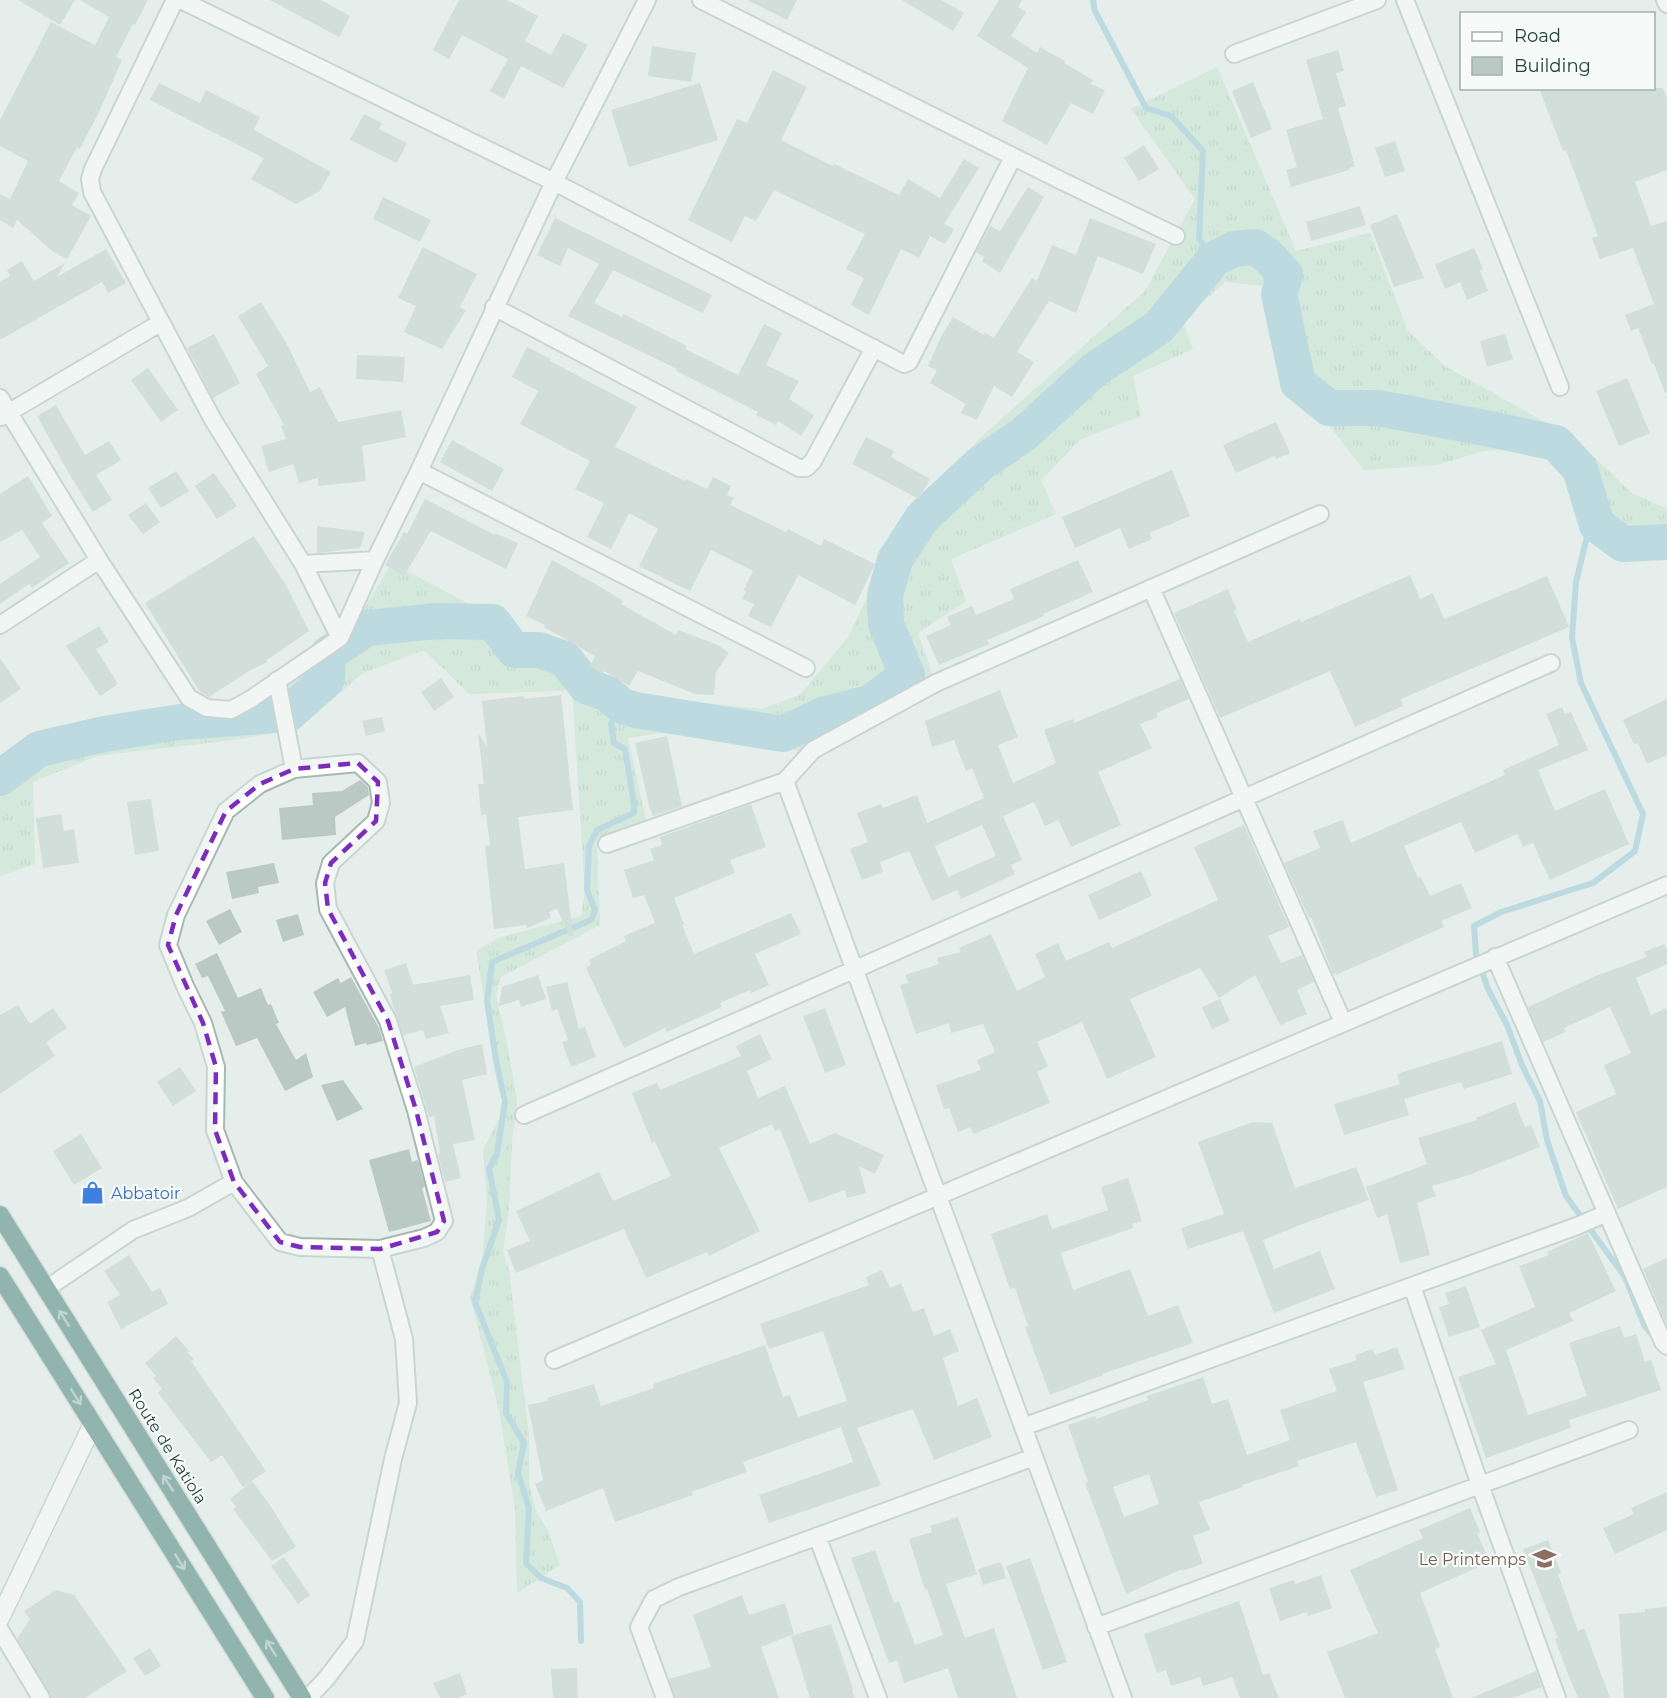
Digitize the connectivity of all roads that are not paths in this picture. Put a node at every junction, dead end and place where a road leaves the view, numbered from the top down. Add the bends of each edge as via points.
1 (175, 0) edge
2 (181, 0) edge
3 (647, 0) edge
4 (701, 0) edge
5 (1377, 0) edge
6 (1405, 0) edge
7 (1234, 54) dead end
8 (1013, 157) junction
9 (554, 182) junction
10 (1176, 236) dead end
11 (494, 307) junction
12 (160, 323) junction
13 (874, 348) junction
14 (1560, 387) dead end
15 (3, 409) edge
16 (419, 471) junction
17 (1320, 514) dead end
18 (99, 560) junction
19 (375, 560) junction
20 (303, 564) junction
21 (1151, 588) junction
22 (0, 625) edge
23 (340, 638) junction
24 (1551, 663) dead end
25 (806, 668) dead end
26 (277, 680) junction
27 (294, 769) junction
28 (785, 781) junction
29 (1244, 798) junction
30 (608, 844) dead end
31 (1667, 885) edge
32 (1495, 957) junction
33 (854, 969) junction
34 (1344, 1022) junction
35 (524, 1115) dead end
36 (234, 1182) junction
37 (938, 1195) junction
38 (0, 1215) edge
39 (1603, 1215) junction
40 (380, 1249) junction
41 (0, 1276) edge
42 (1412, 1286) junction
43 (46, 1289) junction
44 (1667, 1346) edge
45 (554, 1360) dead end
46 (93, 1424) junction
47 (1023, 1427) junction
48 (1629, 1430) dead end
49 (1034, 1457) junction
50 (1480, 1485) junction
51 (817, 1536) junction
52 (0, 1618) edge
53 (1096, 1627) junction
54 (0, 1630) edge
55 (41, 1698) edge
56 (265, 1698) edge
57 (302, 1698) edge
58 (308, 1698) edge
59 (665, 1698) edge
60 (878, 1698) edge
61 (1123, 1698) edge
62 (1557, 1698) edge

1 - 12 street via 90,179 92,192
2 - 9 street
3 - 9 street
4 - 8 street
5 - 7 street
6 - 14 street
8 - 10 street
8 - 13 street via 909,362 904,364
9 - 11 street
9 - 13 street
11 - 13 street via 799,468 806,468 813,461
11 - 16 street
12 - 15 street
12 - 20 street via 213,420
15 - 18 street
16 - 19 street
16 - 25 street
17 - 21 street
18 - 22 street
18 - 26 street via 189,698 207,708 231,710
19 - 20 street
19 - 23 street
20 - 23 street
21 - 28 street via 936,683 813,750
21 - 29 street
23 - 26 street
24 - 29 street
26 - 27 street
27 - 36 street via 260,784 226,811 176,915 168,945 203,1023 216,1067 215,1130
27 - 40 street via 358,763 378,782 381,803 376,821 331,863 325,883 328,909 388,1021 444,1221 438,1232
28 - 30 street
28 - 33 street
29 - 33 street
29 - 34 street
31 - 32 street
32 - 34 street
32 - 39 street
33 - 35 street
33 - 37 street
34 - 37 street
36 - 40 street via 280,1242 300,1247
36 - 43 street via 188,1208 133,1230
37 - 45 street
37 - 47 street
38 - 43 highway, Route de Katiola
39 - 42 street
39 - 44 street
40 - 58 street via 404,1339 408,1403 355,1641
41 -> 46 highway
42 - 47 street
42 - 50 street
57 -> 43 highway, Route de Katiola
46 - 52 street
46 -> 56 highway
47 - 49 street
48 - 50 street
49 - 51 street
49 - 53 street
50 - 53 street
50 - 62 street
51 - 59 street via 654,1599 639,1627
51 - 60 street
53 - 61 street
54 - 55 street

